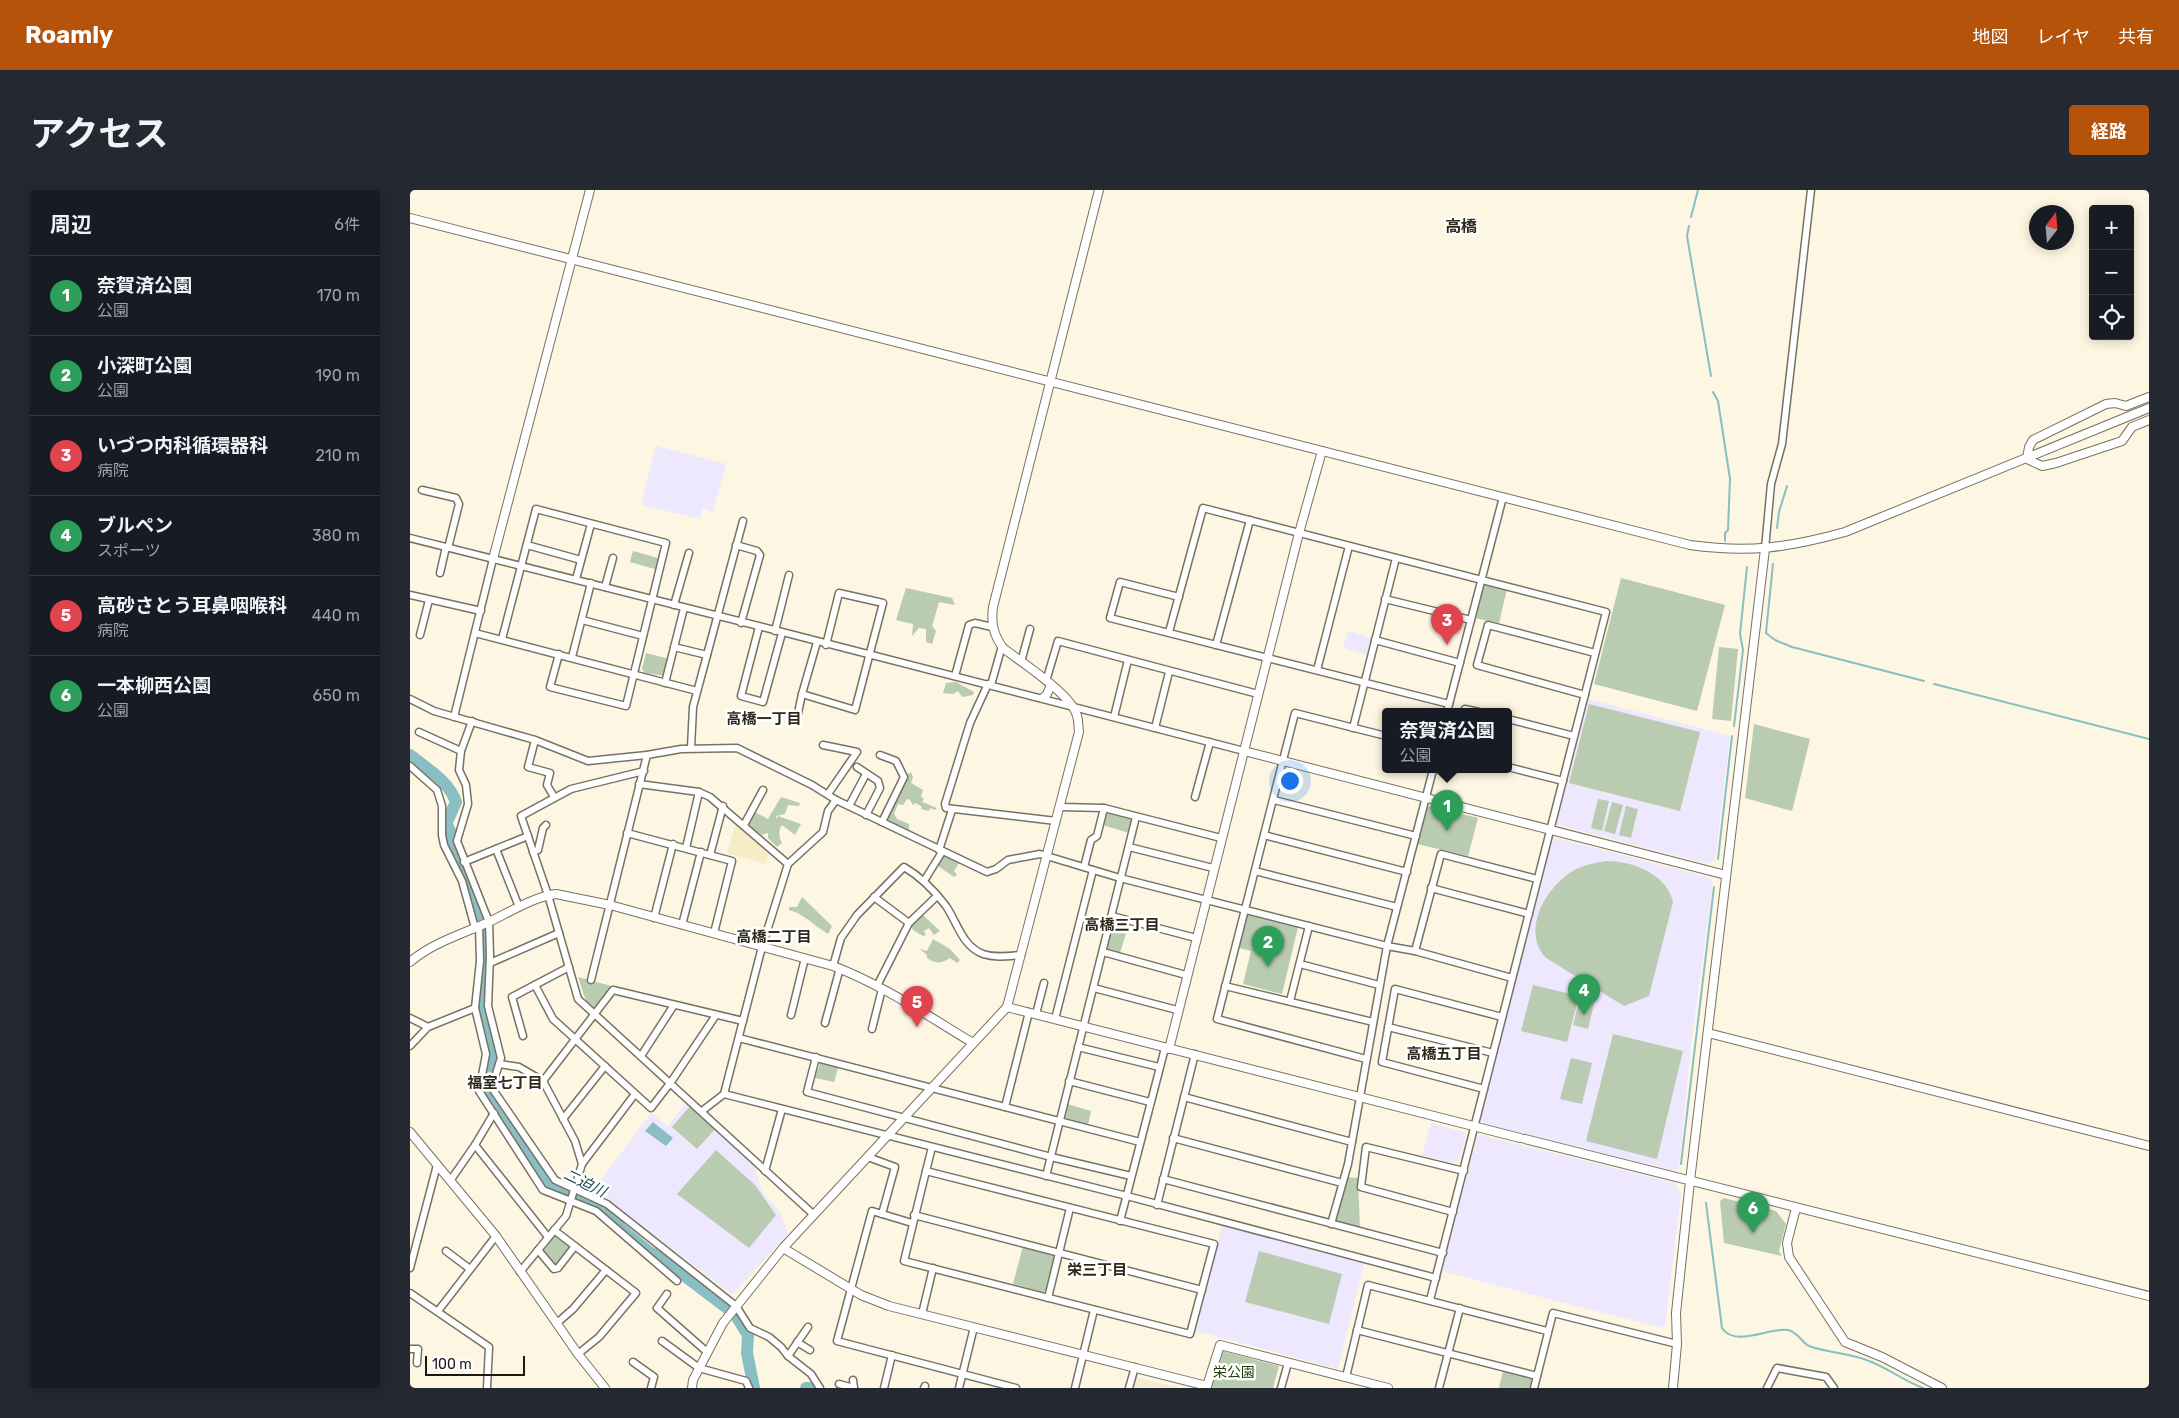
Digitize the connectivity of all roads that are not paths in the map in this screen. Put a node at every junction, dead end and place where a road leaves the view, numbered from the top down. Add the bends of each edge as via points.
1 (590, 190) edge
2 (1099, 190) edge
3 (1811, 190) edge
4 (410, 218) edge
5 (572, 260) junction
6 (1049, 381) junction
7 (2149, 397) edge
8 (2149, 408) edge
9 (2149, 420) edge
10 (1322, 451) junction
11 (2027, 458) junction
12 (422, 490) dead end
13 (1503, 497) junction
14 (1250, 520) junction
15 (743, 521) dead end
16 (591, 524) junction
17 (1299, 533) junction
18 (410, 538) edge
19 (527, 545) junction
20 (736, 545) junction
21 (1349, 546) junction
22 (447, 547) junction
23 (1765, 549) junction
24 (689, 553) dead end
25 (613, 558) dead end
26 (1396, 558) junction
27 (493, 559) junction
28 (581, 560) junction
29 (521, 566) junction
30 (440, 573) dead end
31 (789, 575) dead end
32 (576, 579) junction
33 (1482, 580) junction
34 (591, 583) junction
35 (605, 587) junction
36 (410, 595) edge
37 (1179, 597) junction
38 (1385, 599) junction
39 (429, 600) junction
40 (652, 600) junction
41 (674, 605) junction
42 (684, 608) junction
43 (480, 611) junction
44 (717, 616) junction
45 (582, 620) junction
46 (1471, 620) junction
47 (741, 622) junction
48 (759, 627) junction
49 (992, 627) junction
50 (1030, 629) dead end
51 (778, 632) junction
52 (1169, 632) junction
53 (475, 633) junction
54 (420, 635) dead end
55 (643, 636) junction
56 (502, 639) junction
57 (1375, 640) junction
58 (816, 642) junction
59 (826, 644) junction
60 (1216, 645) junction
61 (1002, 646) junction
62 (674, 647) junction
63 (1595, 653) junction
64 (559, 654) junction
65 (707, 655) junction
66 (871, 656) junction
67 (572, 657) junction
68 (1268, 658) junction
69 (1128, 660) junction
70 (1021, 662) junction
71 (1460, 662) junction
72 (1318, 670) junction
73 (1169, 672) junction
74 (634, 674) junction
75 (955, 676) junction
76 (665, 683) junction
77 (1048, 683) junction
78 (1364, 683) junction
79 (989, 684) junction
80 (697, 691) junction
81 (802, 694) junction
82 (1258, 694) junction
83 (1585, 695) junction
84 (1043, 698) junction
85 (410, 699) edge
86 (1449, 704) junction
87 (1073, 707) junction
88 (1448, 708) edge
89 (798, 714) dead end
90 (454, 716) junction
91 (1114, 717) junction
92 (1512, 720) edge
93 (472, 721) junction
94 (1155, 728) junction
95 (1353, 728) junction
96 (418, 732) dead end
97 (1382, 735) edge
98 (1574, 736) junction
99 (536, 740) junction
100 (1210, 742) junction
101 (822, 745) dead end
102 (691, 748) junction
103 (461, 751) junction
104 (1244, 752) junction
105 (880, 755) dead end
106 (647, 756) junction
107 (1283, 761) junction
108 (410, 766) edge
109 (857, 767) dead end
110 (1512, 768) edge
111 (644, 771) junction
112 (1432, 773) edge
113 (866, 774) junction
114 (1563, 781) junction
115 (639, 784) junction
116 (763, 790) dead end
117 (699, 792) junction
118 (828, 794) junction
119 (1195, 797) dead end
120 (554, 798) junction
121 (1426, 798) junction
122 (836, 800) junction
123 (1274, 800) junction
124 (723, 806) junction
125 (849, 806) junction
126 (1060, 807) junction
127 (1104, 808) junction
128 (952, 810) junction
129 (866, 815) junction
130 (1136, 817) junction
131 (1056, 821) junction
132 (882, 822) junction
133 (546, 825) dead end
134 (744, 825) junction
135 (1550, 830) junction
136 (627, 833) junction
137 (1264, 835) junction
138 (528, 836) junction
139 (1416, 836) junction
140 (1221, 838) junction
141 (673, 844) junction
142 (1129, 847) junction
143 (686, 848) junction
144 (496, 849) junction
145 (940, 851) junction
146 (533, 852) junction
147 (701, 852) junction
148 (710, 855) junction
149 (1048, 856) junction
150 (464, 862) junction
151 (788, 864) junction
152 (1084, 867) junction
153 (1213, 868) junction
154 (1093, 870) junction
155 (1255, 871) junction
156 (1407, 872) junction
157 (1726, 875) junction
158 (1120, 878) junction
159 (1537, 880) junction
160 (924, 881) junction
161 (1432, 888) junction
162 (548, 895) junction
163 (937, 896) junction
164 (874, 897) junction
165 (1206, 900) junction
166 (610, 905) junction
167 (519, 907) junction
168 (1397, 907) junction
169 (1244, 910) junction
170 (1529, 914) junction
171 (1112, 916) junction
172 (654, 918) junction
173 (488, 922) junction
174 (908, 923) junction
175 (682, 926) junction
176 (1309, 926) junction
177 (477, 927) junction
178 (559, 933) junction
179 (714, 933) junction
180 (1196, 938) junction
181 (1387, 946) junction
182 (762, 947) junction
183 (1415, 951) junction
184 (1103, 952) junction
185 (1021, 955) junction
186 (805, 958) junction
187 (410, 962) edge
188 (490, 963) junction
189 (1300, 964) junction
190 (837, 967) junction
191 (569, 968) junction
192 (1186, 975) junction
193 (1512, 978) junction
194 (592, 980) dead end
195 (1044, 983) dead end
196 (536, 985) junction
197 (1379, 985) junction
198 (1225, 986) junction
199 (879, 987) junction
200 (1094, 988) junction
201 (1290, 1001) junction
202 (674, 1005) junction
203 (1007, 1007) junction
204 (475, 1008) junction
205 (1177, 1010) junction
206 (1033, 1013) junction
207 (595, 1014) junction
208 (716, 1015) junction
209 (791, 1015) dead end
210 (1502, 1017) junction
211 (410, 1018) edge
212 (1055, 1019) junction
213 (743, 1021) junction
214 (1373, 1022) junction
215 (825, 1023) dead end
216 (1083, 1026) junction
217 (428, 1027) junction
218 (1388, 1027) junction
219 (872, 1029) dead end
220 (1708, 1033) junction
221 (523, 1036) dead end
222 (739, 1038) junction
223 (575, 1039) junction
224 (973, 1044) junction
225 (410, 1046) edge
226 (1078, 1047) junction
227 (1167, 1048) junction
228 (1493, 1053) junction
229 (1195, 1054) junction
230 (641, 1056) junction
231 (816, 1058) junction
232 (1366, 1059) junction
233 (499, 1064) junction
234 (605, 1066) junction
235 (1159, 1067) junction
236 (543, 1081) junction
237 (1069, 1081) junction
238 (671, 1082) junction
239 (932, 1087) junction
240 (1484, 1089) junction
241 (635, 1094) junction
242 (724, 1094) junction
243 (1184, 1097) junction
244 (1359, 1097) junction
245 (1150, 1102) junction
246 (1005, 1107) junction
247 (782, 1109) junction
248 (702, 1111) junction
249 (494, 1113) junction
250 (905, 1117) junction
251 (563, 1119) junction
252 (1059, 1121) junction
253 (1474, 1127) junction
254 (410, 1132) edge
255 (888, 1136) junction
256 (1173, 1138) junction
257 (1140, 1142) junction
258 (1352, 1142) junction
259 (475, 1145) junction
260 (2149, 1146) edge
261 (932, 1147) junction
262 (868, 1157) junction
263 (1051, 1157) junction
264 (582, 1164) junction
265 (437, 1165) junction
266 (765, 1170) junction
267 (926, 1171) junction
268 (1464, 1171) junction
269 (1046, 1176) junction
270 (1132, 1176) junction
271 (1162, 1179) junction
272 (450, 1181) junction
273 (1690, 1181) junction
274 (1342, 1183) junction
275 (575, 1191) junction
276 (1127, 1196) junction
277 (571, 1201) junction
278 (1157, 1204) junction
279 (1070, 1208) junction
280 (1796, 1208) junction
281 (1453, 1212) junction
282 (882, 1214) junction
283 (814, 1215) junction
284 (914, 1215) junction
285 (1120, 1221) junction
286 (912, 1223) junction
287 (1330, 1224) junction
288 (554, 1230) junction
289 (496, 1236) junction
290 (548, 1237) junction
291 (575, 1246) junction
292 (783, 1248) junction
293 (538, 1250) junction
294 (446, 1251) dead end
295 (1059, 1252) junction
296 (1442, 1253) junction
297 (411, 1264) edge
298 (933, 1268) junction
299 (470, 1269) junction
300 (606, 1270) junction
301 (520, 1272) junction
302 (1436, 1278) junction
303 (677, 1281) dead end
304 (850, 1288) junction
305 (1202, 1290) junction
306 (410, 1293) edge
307 (667, 1294) dead end
308 (2149, 1296) edge
309 (1048, 1298) junction
310 (1430, 1300) junction
311 (1460, 1308) junction
312 (733, 1309) junction
313 (1094, 1310) junction
314 (438, 1311) junction
315 (922, 1314) junction
316 (557, 1323) junction
317 (808, 1327) dead end
318 (974, 1327) junction
319 (1357, 1330) junction
320 (1547, 1331) junction
321 (662, 1341) dead end
322 (797, 1342) junction
323 (1677, 1344) junction
324 (410, 1349) edge
325 (810, 1350) dead end
326 (707, 1352) junction
327 (1448, 1353) junction
328 (578, 1354) junction
329 (1084, 1354) junction
330 (892, 1355) junction
331 (788, 1356) junction
332 (633, 1362) dead end
333 (417, 1363) dead end
334 (1288, 1363) junction
335 (699, 1368) junction
336 (1135, 1368) junction
337 (962, 1374) junction
338 (1537, 1376) junction
339 (1346, 1377) junction
340 (853, 1380) dead end
341 (839, 1384) dead end
342 (1363, 1385) edge
343 (1207, 1387) edge
344 (487, 1388) edge
345 (605, 1388) edge
346 (651, 1388) edge
347 (692, 1388) edge
348 (749, 1388) edge
349 (820, 1388) edge
350 (854, 1388) edge
351 (884, 1388) edge
352 (959, 1388) edge
353 (1016, 1388) edge
354 (1075, 1388) edge
355 (1129, 1388) edge
356 (1281, 1388) edge
357 (1388, 1388) edge
358 (1439, 1388) edge
359 (1534, 1388) edge
360 (1673, 1388) edge
361 (1767, 1388) edge
362 (1834, 1388) edge
363 (1942, 1388) edge

1 - 5 street
2 - 6 street
3 - 23 street via 1782,444 1771,484
4 - 5 street
5 - 6 street
5 - 27 street
6 - 10 street
6 - 49 street via 995,597
7 - 11 street via 2126,406 2106,404 2033,440
8 - 11 street
9 - 11 street via 2132,427 2122,441 2056,463 2042,466
10 - 13 street
10 - 17 street
11 - 23 street via 1845,532
12 - 22 street via 456,498 460,504
13 - 23 street via 1690,545
13 - 33 street
14 - 17 street
14 - 37 street via 1203,508
14 - 60 street
15 - 20 street
16 - 19 street via 536,509
16 - 28 street
16 - 40 street via 666,543
17 - 21 street
17 - 68 street
18 - 22 street
19 - 28 street
19 - 29 street
20 - 44 street
20 - 47 street via 757,551 760,555
21 - 26 street
21 - 72 street
22 - 27 street
22 - 30 street
23 - 157 street
24 - 41 street
25 - 35 street
26 - 33 street
26 - 38 street
27 - 29 street
27 - 43 street
28 - 32 street
29 - 32 street
29 - 56 street
31 - 51 street
32 - 34 street
33 - 46 street
33 - 63 street via 1606,612
34 - 35 street
34 - 45 street
35 - 40 street
36 - 39 street
37 - 52 street
37 - 52 street via 1120,582 1110,618
38 - 46 street
38 - 57 street
39 - 43 street
39 - 54 street
40 - 41 street
40 - 55 street
41 - 42 street
42 - 44 street
42 - 62 street
43 - 53 street
44 - 47 street
44 - 65 street
45 - 55 street
45 - 67 street
46 - 71 street
47 - 48 street
48 - 51 street
48 - 51 street via 741,696 763,702
49 - 61 street
49 - 75 street via 975,623 969,625
50 - 70 street
51 - 58 street
52 - 60 street
53 - 56 street
53 - 90 street
55 - 74 street
56 - 64 street
57 - 71 street
57 - 78 street
58 - 59 street
58 - 81 street
59 - 66 street
59 - 66 street via 839,593 883,603
60 - 68 street
61 - 70 street
61 - 79 street
62 - 65 street
62 - 76 street
63 - 83 street
63 - 83 street via 1488,625 1477,665
64 - 67 street
64 - 74 street via 550,687 626,706
65 - 80 street
66 - 75 street
66 - 81 street via 855,710
67 - 74 street
68 - 72 street
68 - 82 street
69 - 73 street
69 - 77 street via 1058,641
69 - 91 street
70 - 77 street
71 - 86 street
72 - 78 street
73 - 82 street
73 - 94 street
74 - 76 street
75 - 79 street
76 - 80 street
77 - 84 street via 1047,694
77 - 87 street
78 - 86 street
78 - 95 street
79 - 84 street
79 - 128 street via 970,723 945,804
80 - 102 street
81 - 89 street
82 - 104 street
83 - 98 street
84 - 87 street
85 - 90 street via 434,711
86 - 88 street
87 - 91 street
87 - 126 street via 1079,732
90 - 93 street
91 - 94 street
92 - 98 street
93 - 99 street
93 - 103 street
94 - 100 street
95 - 97 street
95 - 107 street via 1295,713
96 - 103 street
98 - 114 street
99 - 106 street via 588,761
99 - 120 street via 528,767 550,773 547,785
100 - 104 street
100 - 119 street
101 - 118 street via 857,752
102 - 106 street
102 - 118 street via 737,748
103 - 150 street via 459,770 466,785 468,804 457,841
104 - 107 street
104 - 140 street
105 - 132 street via 896,761 904,777
106 - 111 street
107 - 121 street
107 - 123 street
108 - 177 street via 437,790 442,806 444,845 462,881
109 - 113 street
110 - 114 street
111 - 115 street
111 - 120 street via 571,789
112 - 121 street
113 - 125 street
113 - 129 street via 878,781 880,788
114 - 135 street
115 - 117 street
115 - 136 street
116 - 134 street
117 - 124 street
117 - 143 street
118 - 122 street
120 - 138 street via 521,816
121 - 135 street
121 - 139 street
122 - 125 street
122 - 151 street via 828,812 823,832
123 - 137 street
123 - 139 street
124 - 134 street
124 - 148 street
125 - 129 street
126 - 127 street
126 - 131 street
127 - 130 street
127 - 152 street
128 - 131 street
128 - 145 street
129 - 132 street
130 - 140 street
130 - 142 street
131 - 149 street
132 - 145 street
133 - 146 street via 538,850
134 - 151 street
135 - 157 street
135 - 159 street
136 - 141 street
136 - 166 street
137 - 155 street
137 - 156 street
138 - 144 street
138 - 146 street
139 - 156 street
140 - 153 street
141 - 143 street
141 - 172 street
142 - 153 street
142 - 158 street
143 - 147 street
144 - 150 street
144 - 167 street
145 - 149 street via 987,872 1022,856
145 - 160 street
146 - 162 street
147 - 148 street
147 - 175 street
148 - 179 street via 732,861
149 - 152 street
149 - 185 street
150 - 173 street
151 - 182 street
152 - 154 street
153 - 165 street
154 - 158 street
154 - 212 street
155 - 168 street
155 - 169 street
156 - 168 street
157 - 220 street
158 - 165 street
158 - 171 street
159 - 161 street via 1441,854
159 - 170 street
160 - 163 street
160 - 164 street via 904,867
161 - 170 street
161 - 183 street
162 - 166 street
162 - 167 street
162 - 178 street
163 - 174 street
163 - 185 street via 970,946 982,954
164 - 174 street
164 - 190 street via 841,938
165 - 169 street
165 - 180 street
166 - 172 street
166 - 194 street
167 - 173 street
168 - 181 street
169 - 176 street
169 - 198 street
170 - 193 street
171 - 180 street
171 - 184 street
172 - 175 street
173 - 177 street
173 - 188 street
174 - 199 street
175 - 179 street
176 - 181 street
176 - 189 street
177 - 187 street via 437,945
177 - 204 street via 480,961
178 - 188 street
178 - 191 street
179 - 182 street
180 - 192 street
181 - 183 street
181 - 197 street
182 - 186 street
182 - 213 street
183 - 193 street
184 - 192 street
184 - 200 street
185 - 203 street
186 - 190 street
186 - 209 street
188 - 233 street via 488,1006 501,1058
189 - 197 street
189 - 201 street
190 - 199 street
190 - 215 street
191 - 196 street
191 - 207 street via 578,999
192 - 205 street
193 - 210 street
195 - 206 street
196 - 221 street via 512,997
196 - 223 street via 553,1019
197 - 214 street
198 - 201 street
198 - 232 street via 1216,1019
199 - 219 street
199 - 224 street
200 - 205 street
200 - 216 street
201 - 214 street
202 - 207 street via 614,990
202 - 208 street
202 - 230 street
203 - 206 street
203 - 224 street
204 - 217 street
204 - 249 street via 486,1054 479,1092
205 - 227 street
206 - 212 street
206 - 246 street
207 - 223 street
207 - 230 street
208 - 213 street
208 - 238 street
210 - 218 street via 1395,989
210 - 228 street
211 - 217 street
212 - 216 street
213 - 222 street
214 - 232 street
216 - 226 street
216 - 227 street
217 - 225 street
218 - 228 street
218 - 240 street via 1382,1062
220 - 260 street
220 - 273 street
222 - 231 street
222 - 242 street
223 - 234 street
223 - 236 street
224 - 239 street
226 - 235 street
226 - 237 street
227 - 229 street
227 - 235 street
228 - 240 street
229 - 243 street
229 - 244 street
230 - 238 street
231 - 239 street
231 - 250 street via 807,1092
232 - 244 street
233 - 236 street via 520,1067
233 - 275 street via 494,1091 555,1180
234 - 241 street
234 - 251 street
235 - 245 street
236 - 251 street
237 - 245 street
237 - 252 street
238 - 241 street via 651,1108
238 - 248 street
239 - 246 street
239 - 250 street
240 - 253 street
241 - 264 street
242 - 247 street
242 - 248 street
243 - 256 street
243 - 258 street
244 - 253 street
244 - 258 street
245 - 257 street
246 - 252 street
247 - 255 street
247 - 266 street
248 - 266 street
249 - 259 street
249 - 277 street via 543,1190
250 - 255 street
250 - 263 street
251 - 264 street via 576,1141
252 - 257 street
252 - 263 street
253 - 268 street
253 - 273 street
254 - 265 street
255 - 261 street
255 - 262 street
256 - 271 street
256 - 274 street
257 - 270 street
258 - 274 street
259 - 272 street
259 - 290 street
261 - 267 street
261 - 269 street
262 - 282 street via 895,1168
262 - 283 street
263 - 269 street
263 - 270 street
264 - 275 street
265 - 272 street
265 - 297 street
266 - 283 street
267 - 279 street
267 - 284 street
268 - 281 street
268 - 281 street via 1366,1147 1361,1187
269 - 276 street
270 - 276 street
271 - 278 street
271 - 287 street
272 - 289 street
273 - 280 street
273 - 323 street via 1676,1313
274 - 287 street
275 - 277 street
275 - 312 street via 607,1204
276 - 278 street
276 - 285 street
277 - 288 street via 566,1216
277 - 303 street via 596,1211
278 - 302 street
279 - 285 street
279 - 295 street
280 - 308 street
280 - 363 street via 1788,1243 1789,1257 1839,1336 1853,1347 1882,1357
281 - 296 street
282 - 286 street
282 - 304 street via 872,1211
283 - 292 street
284 - 286 street
284 - 295 street
285 - 305 street via 1214,1244
286 - 298 street via 904,1261
287 - 296 street
288 - 290 street
288 - 291 street
289 - 299 street
289 - 301 street
290 - 293 street
291 - 293 street via 554,1269
291 - 300 street
292 - 304 street
292 - 312 street
293 - 301 street
294 - 299 street
295 - 305 street
295 - 309 street
296 - 302 street
298 - 309 street
298 - 315 street
299 - 314 street
300 - 316 street
300 - 328 street via 636,1293 599,1338
301 - 316 street
302 - 310 street
304 - 315 street via 876,1302
304 - 330 street via 837,1341
305 - 313 street via 1190,1334
306 - 314 street
307 - 326 street via 657,1308
309 - 313 street
310 - 311 street
310 - 319 street via 1368,1285
311 - 320 street
311 - 327 street
312 - 326 street
312 - 331 street via 750,1328 769,1337
313 - 329 street
314 - 344 street via 489,1347
315 - 318 street
316 - 328 street
317 - 322 street
318 - 329 street
318 - 337 street
319 - 327 street
319 - 339 street
320 - 323 street via 1553,1313
320 - 338 street
321 - 335 street
322 - 325 street
322 - 331 street
323 - 360 street
324 - 333 street via 418,1350
326 - 335 street
327 - 338 street
327 - 358 street
328 - 345 street
329 - 336 street
329 - 354 street
330 - 337 street
330 - 351 street
331 - 349 street via 811,1374
332 - 346 street via 654,1377
334 - 339 street
334 - 343 street via 1220,1346
334 - 356 street
335 - 347 street
335 - 348 street via 746,1381
336 - 343 street
336 - 355 street
337 - 352 street
337 - 353 street
338 - 359 street
339 - 342 street
340 - 350 street
341 - 350 street
342 - 357 street
361 - 362 street via 1777,1368 1826,1377

